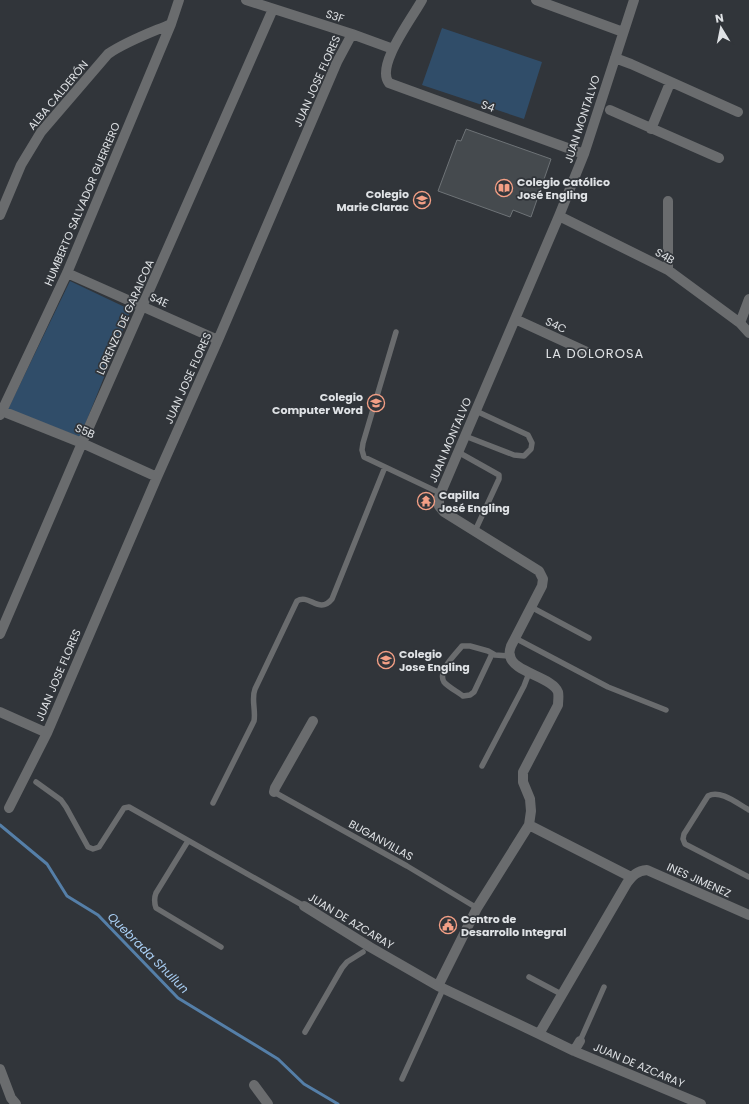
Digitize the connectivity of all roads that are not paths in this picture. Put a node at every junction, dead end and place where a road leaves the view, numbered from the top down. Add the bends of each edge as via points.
1 (179, 0) edge
2 (246, 0) edge
3 (422, 0) edge
4 (536, 0) edge
5 (634, 0) edge
6 (273, 9) junction
7 (171, 24) junction
8 (623, 32) junction
9 (352, 34) junction
10 (393, 48) junction
11 (615, 58) junction
12 (670, 83) junction
13 (610, 110) dead end
14 (738, 112) dead end
15 (651, 129) junction
16 (584, 154) junction
17 (719, 158) dead end
18 (668, 201) dead end
19 (0, 215) edge
20 (559, 216) junction
21 (668, 270) junction
22 (67, 273) junction
23 (749, 299) edge
24 (143, 306) junction
25 (515, 319) junction
26 (740, 323) junction
27 (396, 332) dead end
28 (749, 333) edge
29 (218, 340) junction
30 (587, 352) dead end
31 (476, 411) junction
32 (1, 413) edge
33 (465, 436) junction
34 (82, 443) junction
35 (458, 452) junction
36 (385, 467) junction
37 (157, 477) junction
38 (440, 493) junction
39 (475, 531) junction
40 (531, 607) junction
41 (0, 634) edge
42 (515, 638) junction
43 (589, 638) dead end
44 (492, 654) junction
45 (509, 656) junction
46 (528, 673) junction
47 (666, 710) dead end
48 (0, 712) edge
49 (313, 721) dead end
50 (47, 733) junction
51 (482, 766) dead end
52 (36, 782) dead end
53 (274, 792) joint
54 (213, 803) dead end
55 (9, 808) dead end
56 (749, 810) edge
57 (529, 825) junction
58 (188, 841) junction
59 (749, 876) edge
60 (631, 877) junction
61 (304, 906) joint
62 (477, 908) junction
63 (749, 915) edge
64 (221, 947) dead end
65 (366, 950) junction
66 (529, 977) dead end
67 (604, 987) dead end
68 (440, 988) junction
69 (563, 995) junction
70 (305, 1032) dead end
71 (539, 1034) junction
72 (580, 1041) joint
73 (574, 1051) junction
74 (0, 1069) edge
75 (402, 1079) dead end
76 (254, 1085) dead end
77 (16, 1104) edge
78 (268, 1104) edge
79 (701, 1104) edge

1 - 7 street, HUMBERTO SALVADOR GUERRERO
2 - 6 street, S3F
3 - 10 street
4 - 8 street
5 - 8 street, JUAN MONTALVO
6 - 9 street, S3F
6 - 24 street, LORENZO DE GARAICOA
7 - 19 street, ALBA CALDERÓN via 108,54 41,132 21,165
7 - 22 street, HUMBERTO SALVADOR GUERRERO
8 - 11 street, JUAN MONTALVO
9 - 10 street, S3F
9 - 29 street, JUAN JOSE FLORES via 337,62
10 - 16 street, S4 via 386,72 389,83
11 - 12 street
11 - 16 street, JUAN MONTALVO
12 - 14 street
12 - 15 street
13 - 15 street
15 - 17 street
16 - 20 street, JUAN MONTALVO
18 - 21 street
20 - 21 street, S4B
20 - 25 street, JUAN MONTALVO
21 - 26 street, S4B
22 - 24 street, S4E
22 - 32 street, HUMBERTO SALVADOR GUERRERO
23 - 26 street
24 - 29 street, S4E
24 - 34 street, LORENZO DE GARAICOA
25 - 30 street, S4C
25 - 31 street, JUAN MONTALVO
26 - 28 street, S4B
27 - 36 lane via 362,450 364,457
29 - 37 street, JUAN JOSE FLORES
31 - 33 street, JUAN MONTALVO
31 - 33 lane via 528,435 532,443 531,449 524,456 514,455
32 - 34 street, S5B
33 - 35 street, JUAN MONTALVO
34 - 37 street, S5B
34 - 41 street, LORENZO DE GARAICOA
35 - 38 street, JUAN MONTALVO
35 - 39 lane via 499,475
36 - 38 lane
36 - 54 lane via 332,599 329,603 319,606 300,598 297,600 253,693 256,711 254,721
37 - 50 street, JUAN JOSE FLORES
38 - 39 street, JUAN MONTALVO via 439,506 444,512
39 - 40 street, JUAN MONTALVO via 539,571 543,579 542,586
40 - 42 street, JUAN MONTALVO
40 - 43 lane
42 - 45 street, JUAN MONTALVO
42 - 47 lane via 608,687
44 - 44 lane via 470,646 462,646 444,668 444,683 463,696 470,695 474,692
44 - 45 lane
45 - 46 street
46 - 51 lane via 524,686
46 - 57 street via 554,686 559,694 558,705 523,772 523,782 530,799
48 - 50 street
49 - 53 street
50 - 55 street, JUAN JOSE FLORES
52 - 58 lane, JUAN DE AZCARAY via 61,800 88,847 93,849 99,847 124,808 129,807
53 - 62 lane, BUGANVILLAS
56 - 59 lane via 721,795 712,794 708,796 683,839 685,844
57 - 60 street
57 - 62 street
58 - 61 lane, JUAN DE AZCARAY
58 - 64 lane via 156,892 154,903 156,908
60 - 63 street, INES JIMENEZ via 647,870
60 - 69 street
61 - 65 street, JUAN DE AZCARAY
62 - 68 street
65 - 68 street, JUAN DE AZCARAY
65 - 70 lane via 342,968
66 - 69 lane
67 - 72 lane
68 - 71 street, JUAN DE AZCARAY
68 - 75 lane
69 - 71 street
71 - 73 street, JUAN DE AZCARAY
72 - 73 street
73 - 79 street, JUAN DE AZCARAY
74 - 77 street via 11,1098
76 - 78 street

